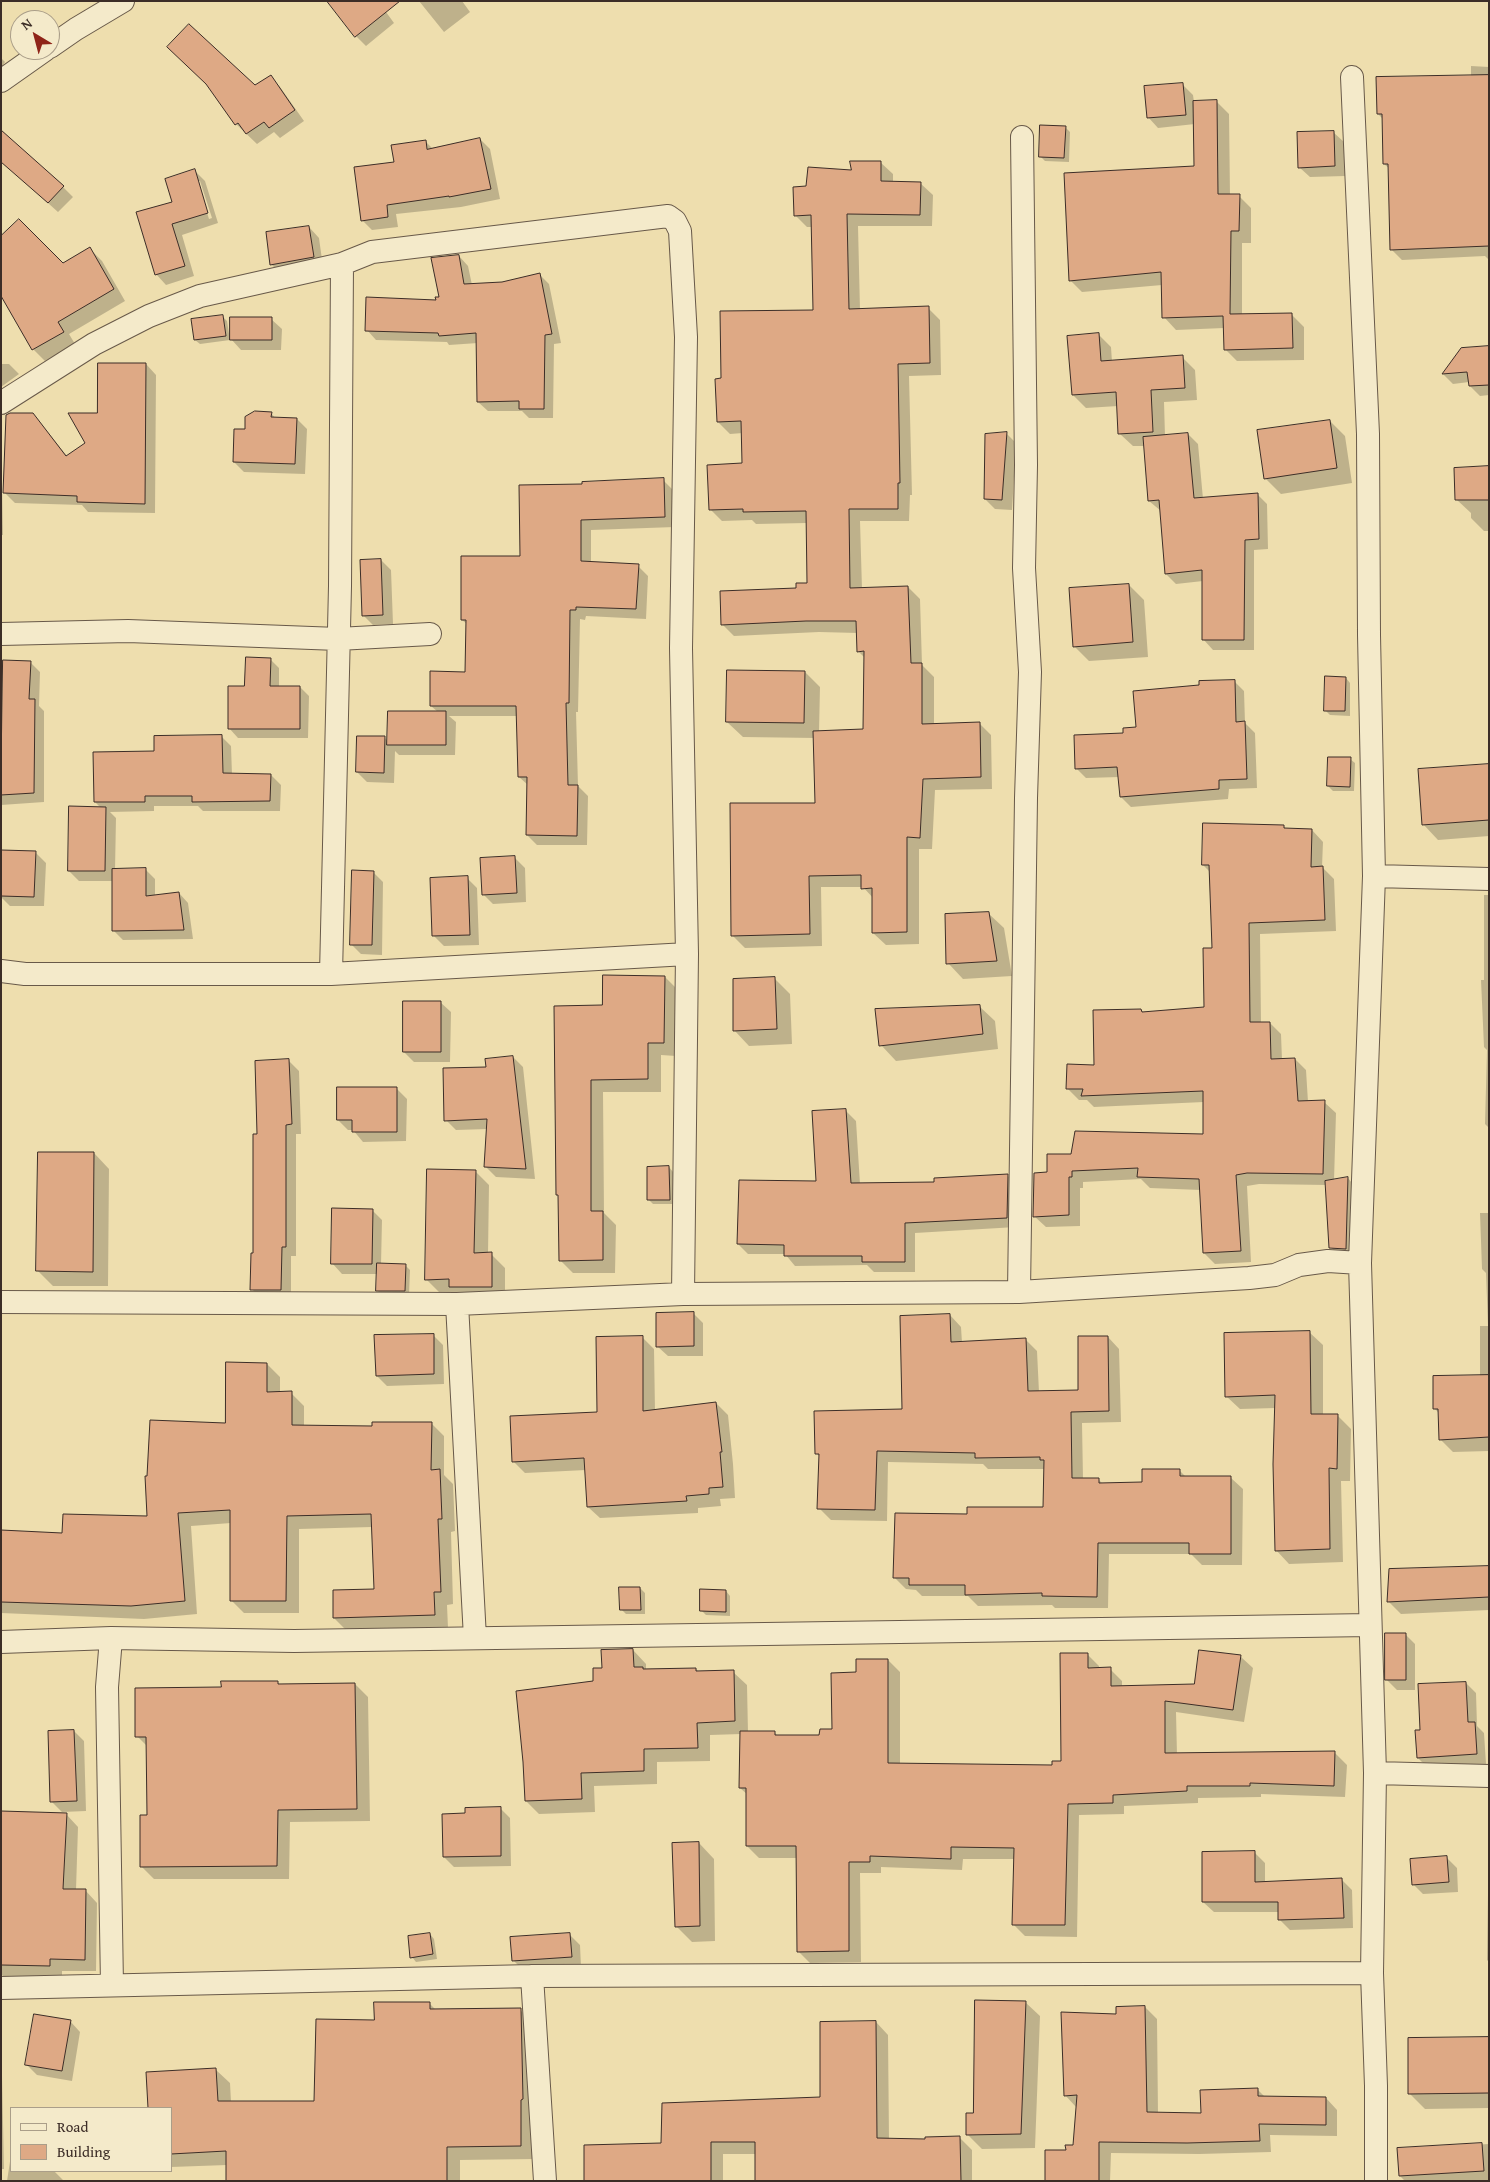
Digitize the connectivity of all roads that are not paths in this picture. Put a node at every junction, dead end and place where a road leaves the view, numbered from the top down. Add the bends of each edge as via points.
1 (122, 1) edge
2 (60, 40) edge
3 (31, 60) edge
4 (1352, 77) dead end
5 (1, 81) edge
6 (1022, 137) dead end
7 (342, 264) junction
8 (1, 403) edge
9 (1, 634) edge
10 (430, 634) dead end
11 (338, 639) junction
12 (1374, 876) junction
13 (1489, 879) edge
14 (687, 954) junction
15 (1, 971) edge
16 (331, 974) junction
17 (1360, 1263) junction
18 (1019, 1292) junction
19 (683, 1294) junction
20 (1, 1302) edge
21 (457, 1304) junction
22 (1370, 1625) junction
23 (111, 1638) junction
24 (475, 1638) junction
25 (1, 1642) edge
26 (1375, 1773) junction
27 (1489, 1776) edge
28 (1372, 1973) junction
29 (532, 1976) junction
30 (112, 1985) junction
31 (1, 1988) edge
32 (544, 2181) edge
33 (1376, 2181) edge

1 - 2 street
3 - 5 street
4 - 12 street via 1368,434
6 - 18 street via 1026,455 1024,568 1030,681
7 - 8 street via 200,296 149,316 94,344
7 - 11 street
7 - 14 street via 372,252 668,216 680,231 686,337 681,648
9 - 11 street via 128,631
10 - 11 street
11 - 16 street
12 - 13 street
12 - 17 street
14 - 16 street
14 - 19 street
15 - 16 street via 25,974
17 - 18 street via 1299,1265 1275,1275 1249,1278
17 - 22 street
18 - 19 street
19 - 21 street
20 - 21 street
21 - 24 street
22 - 24 street
22 - 26 street
23 - 24 street via 294,1641
23 - 25 street
23 - 30 street via 107,1687
26 - 27 street
26 - 28 street
28 - 29 street
28 - 33 street
29 - 30 street
29 - 32 street
30 - 31 street

